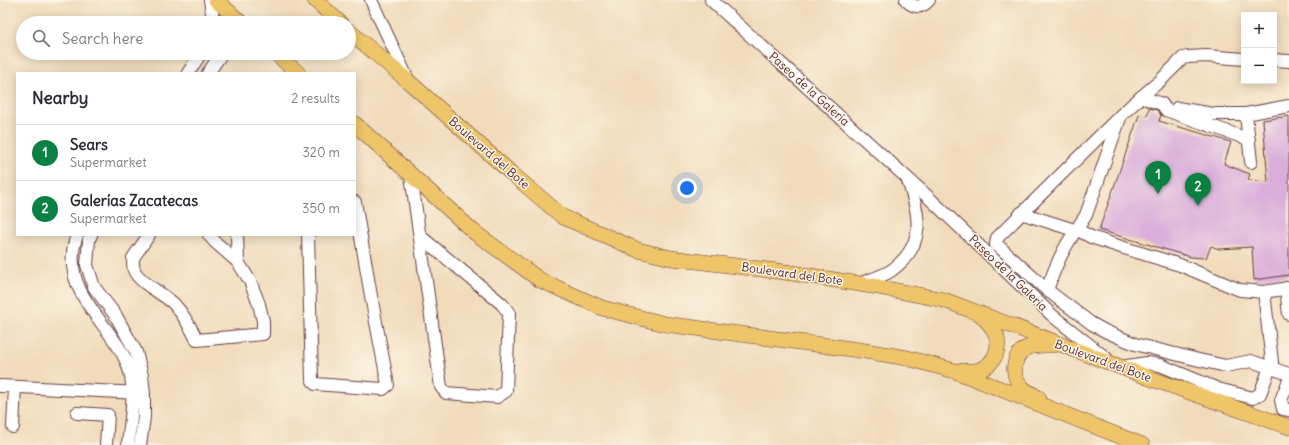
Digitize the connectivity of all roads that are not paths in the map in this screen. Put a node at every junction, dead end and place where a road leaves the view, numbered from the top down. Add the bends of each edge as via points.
1 (210, 0) edge
2 (216, 0) edge
3 (315, 0) edge
4 (371, 0) edge
5 (711, 0) edge
6 (906, 0) edge
7 (929, 0) edge
8 (213, 16) edge
9 (234, 16) edge
10 (332, 16) edge
11 (356, 37) edge
12 (1241, 59) edge
13 (197, 60) edge
14 (217, 60) edge
15 (283, 60) edge
16 (1277, 60) edge
17 (1289, 61) edge
18 (189, 72) edge
19 (209, 72) edge
20 (297, 72) edge
21 (408, 81) junction
22 (1141, 97) junction
23 (1162, 104) junction
24 (1289, 106) edge
25 (1246, 114) junction
26 (1121, 115) junction
27 (356, 125) edge
28 (1248, 139) junction
29 (1251, 162) dead end
30 (411, 175) junction
31 (906, 177) junction
32 (356, 208) edge
33 (1021, 213) junction
34 (1078, 230) junction
35 (76, 236) edge
36 (90, 236) edge
37 (148, 236) edge
38 (210, 236) edge
39 (237, 236) edge
40 (308, 236) edge
41 (420, 236) junction
42 (238, 262) junction
43 (857, 284) junction
44 (1288, 288) edge
45 (1047, 290) junction
46 (1264, 292) junction
47 (1289, 314) edge
48 (981, 315) junction
49 (1061, 345) junction
50 (1117, 366) junction
51 (1271, 367) junction
52 (955, 371) junction
53 (1289, 374) edge
54 (1289, 380) edge
55 (0, 386) edge
56 (15, 387) junction
57 (138, 393) junction
58 (1289, 410) edge
59 (77, 413) dead end
60 (1066, 416) junction
61 (13, 427) dead end
62 (1289, 427) edge
63 (106, 445) edge
64 (128, 445) edge
65 (140, 445) edge
66 (1142, 445) edge

1 - 8 street
2 - 9 main road
3 - 10 main road
4 - 21 street
5 - 31 street, Paseo de la Galería
6 - 7 street via 919,6 925,5
11 - 21 main road, Boulevard del Bote
12 - 22 street via 1188,56
13 - 18 street
14 - 19 street
15 - 20 main road
16 - 17 street
21 - 43 main road, Boulevard del Bote via 563,217 638,250 671,258
22 - 23 street
22 - 26 street
23 - 25 street via 1205,113
23 - 28 street via 1166,110
24 - 25 street
25 - 28 street
26 - 33 street
26 - 34 street via 1086,215
27 - 30 main road
28 - 29 street
30 - 41 street
30 - 52 main road via 474,232 540,280 602,308 665,324 859,350 906,358
31 - 43 street via 915,200 917,214 918,227 914,245 892,270
31 - 50 street, Paseo de la Galeria via 1054,317
32 - 40 street via 388,385 383,389 315,384 312,379
33 - 34 street
33 - 45 street via 997,238 996,244
34 - 45 street via 1070,239 1056,266
34 - 46 street via 1180,265 1240,290
35 - 57 street via 72,253 79,288 122,351
36 - 57 street via 87,264 94,287 116,316 136,352 142,376
37 - 42 street via 133,258 134,269 140,279 173,302 187,319 197,340 263,334 260,304
38 - 42 street
39 - 42 street
41 - 41 street via 441,386 446,393 497,397 506,391 509,313 502,304
43 - 48 main road, Boulevard del Bote via 944,300
44 - 46 street
44 - 47 street
45 - 51 street via 1092,324 1135,344 1226,366 1251,361
46 - 51 street
48 - 49 main road, Boulevard del Bote
48 - 52 main road via 994,329 998,348 996,355 988,365 979,370
49 - 50 main road, Boulevard del Bote
49 - 60 main road via 1030,346 1018,354 1014,368 1023,388
50 - 51 street via 1147,363 1160,365 1218,389 1253,398 1260,394
50 - 62 main road, Boulevard del Bote
51 - 53 street
52 - 60 main road
54 - 58 street via 1281,400 1283,409
55 - 56 street
56 - 57 street
56 - 61 street
57 - 64 street
57 - 65 street via 144,417
59 - 63 street via 108,415
60 - 66 main road

